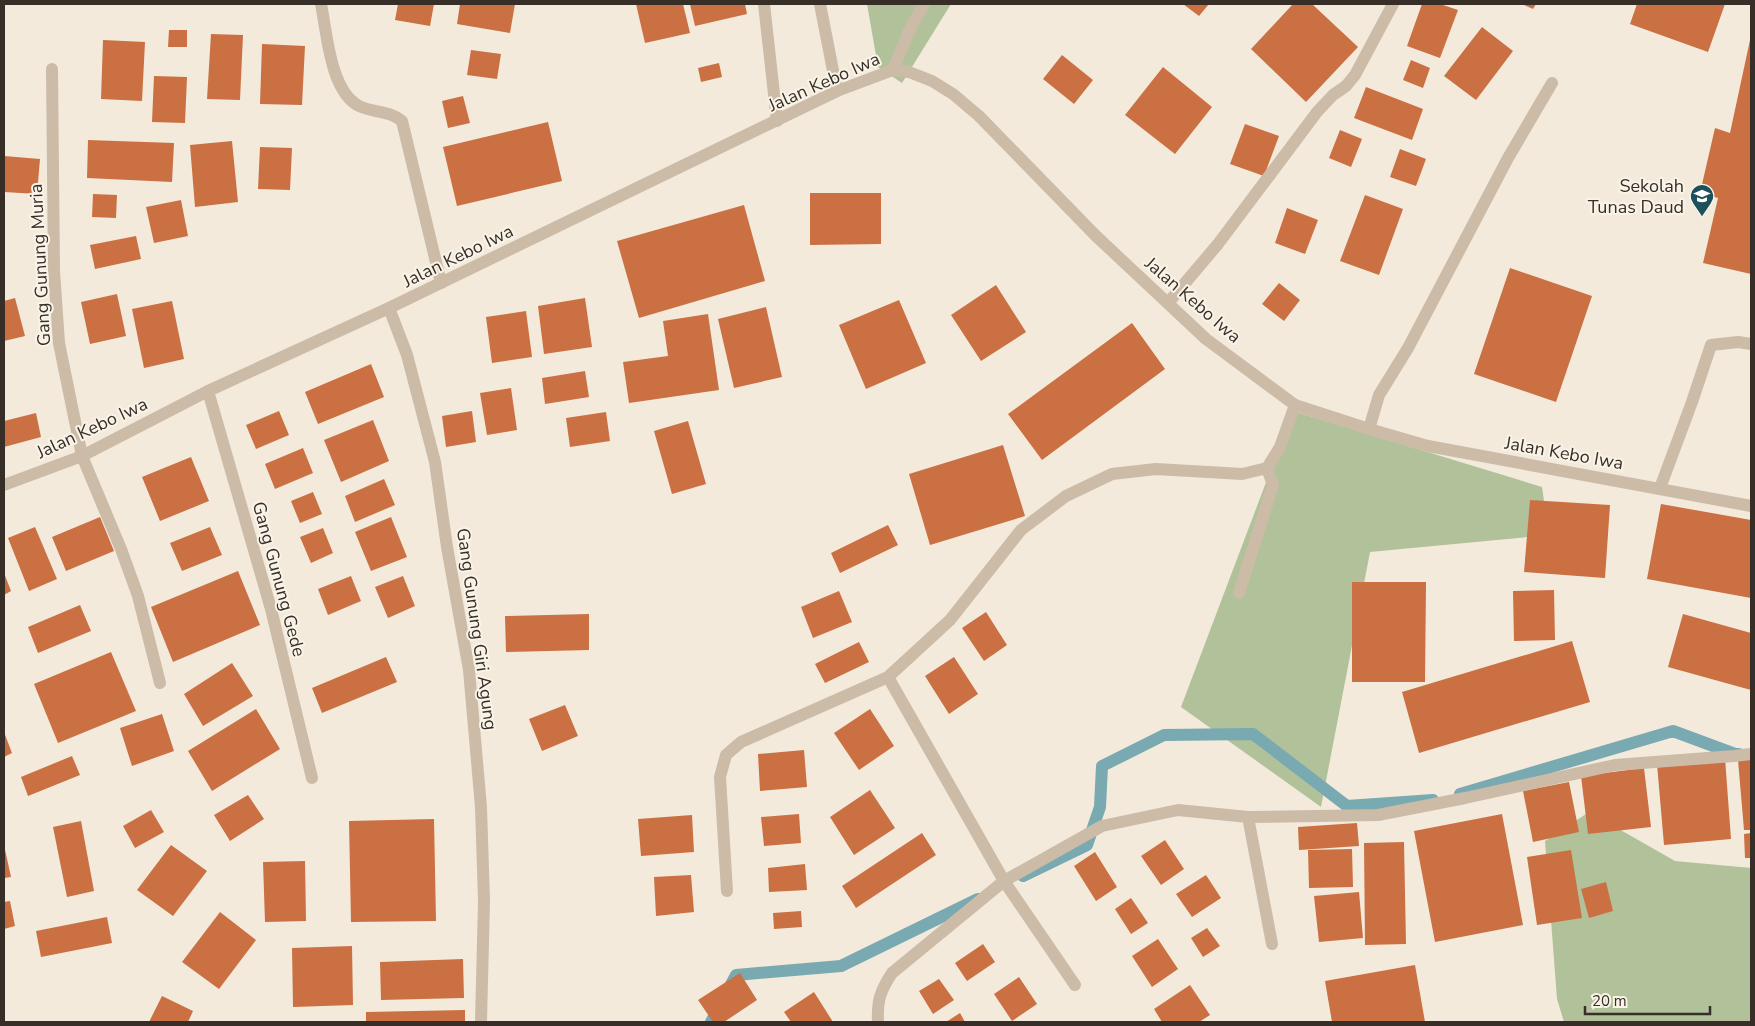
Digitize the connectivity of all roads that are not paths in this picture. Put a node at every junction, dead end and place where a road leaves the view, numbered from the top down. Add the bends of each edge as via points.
1 (322, 4) edge
2 (764, 4) edge
3 (820, 4) edge
4 (924, 4) edge
5 (1393, 4) edge
6 (52, 69) dead end
7 (893, 70) junction
8 (1552, 83) dead end
9 (837, 92) junction
10 (777, 121) junction
11 (441, 283) junction
12 (1168, 303) junction
13 (389, 308) junction
14 (1751, 344) edge
15 (208, 391) junction
16 (1295, 405) junction
17 (1369, 429) junction
18 (82, 456) junction
19 (1267, 468) junction
20 (4, 485) edge
21 (1660, 488) junction
22 (1751, 506) edge
23 (1240, 592) dead end
24 (888, 676) junction
25 (160, 683) dead end
26 (1751, 754) edge
27 (312, 778) dead end
28 (1248, 817) junction
29 (1004, 881) junction
30 (727, 891) dead end
31 (1272, 944) dead end
32 (1074, 984) dead end
33 (481, 1022) edge
34 (878, 1022) edge

1 - 11 street via 332,64 348,97 364,108 395,115 402,121
2 - 10 street
3 - 9 street
4 - 7 street via 909,30
5 - 12 street via 1355,75 1317,112 1218,244
6 - 18 street, Gang Gunung Muria via 54,271 59,343
7 - 9 street, Jalan Kebo Iwa
7 - 12 street, Jalan Kebo Iwa via 932,81 979,116 1096,236
8 - 17 street via 1508,158 1408,348 1379,395
9 - 10 street, Jalan Kebo Iwa
10 - 11 street, Jalan Kebo Iwa
11 - 13 street, Jalan Kebo Iwa
12 - 16 street, Jalan Kebo Iwa via 1206,339
13 - 15 street, Jalan Kebo Iwa
13 - 33 street, Gang Gunung Giri Agung via 407,356 435,462 469,670 481,807 484,902
14 - 21 street via 1711,345
15 - 18 street, Jalan Kebo Iwa
15 - 27 street, Gang Gunung Gede via 271,609
16 - 17 street, Jalan Kebo Iwa
16 - 19 street via 1280,447
17 - 21 street, Jalan Kebo Iwa via 1428,446
18 - 20 street, Jalan Kebo Iwa
18 - 25 street, Gang Gunung Muria via 122,549 138,596
19 - 23 street via 1273,485
19 - 24 street via 1242,474 1156,469 1112,474 1066,496 1021,530 950,620
21 - 22 street, Jalan Kebo Iwa
24 - 29 street
24 - 30 street via 741,742 726,755 720,776
26 - 28 street via 1615,765 1378,815
28 - 29 street via 1178,810 1102,826
28 - 31 street
29 - 32 street
29 - 34 street via 892,972 877,1003

